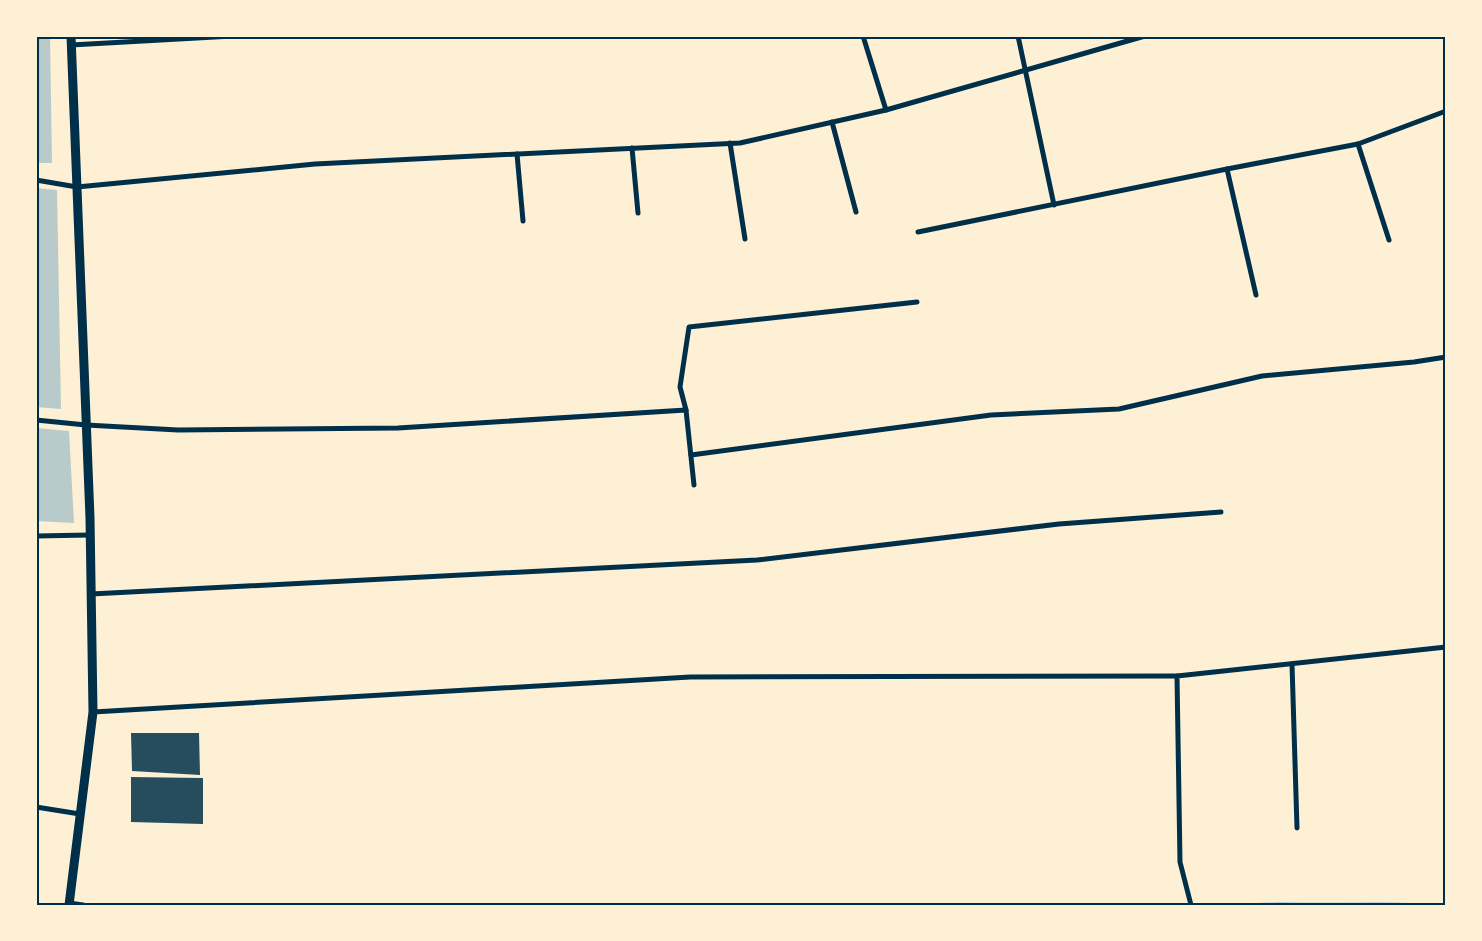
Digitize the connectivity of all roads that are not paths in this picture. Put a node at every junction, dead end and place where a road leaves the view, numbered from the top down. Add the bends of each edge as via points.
1 (233, 36) edge
2 (863, 36) edge
3 (1018, 36) edge
4 (1145, 36) edge
5 (71, 41) edge
6 (1026, 70) junction
7 (886, 110) junction
8 (1446, 111) edge
9 (832, 122) junction
10 (730, 143) junction
11 (1358, 144) junction
12 (632, 148) junction
13 (517, 154) junction
14 (1228, 169) junction
15 (36, 180) edge
16 (77, 187) junction
17 (1054, 205) junction
18 (856, 212) dead end
19 (638, 213) dead end
20 (523, 221) dead end
21 (918, 232) dead end
22 (745, 239) dead end
23 (1389, 240) dead end
24 (1256, 295) dead end
25 (917, 302) dead end
26 (1446, 357) edge
27 (686, 410) junction
28 (36, 420) edge
29 (86, 425) junction
30 (691, 455) junction
31 (694, 486) dead end
32 (1221, 512) dead end
33 (90, 535) junction
34 (36, 536) edge
35 (91, 594) junction
36 (1446, 647) edge
37 (1292, 664) junction
38 (1177, 676) junction
39 (93, 712) junction
40 (36, 807) edge
41 (80, 814) junction
42 (1297, 828) dead end
43 (69, 904) edge
44 (83, 905) edge
45 (1191, 905) edge

1 - 5 street
2 - 7 street
3 - 6 street
4 - 6 street
5 - 16 street
6 - 7 street
6 - 17 street
7 - 9 street
8 - 11 street
9 - 10 street
9 - 18 street
10 - 12 street
10 - 22 street
11 - 14 street
11 - 23 street
12 - 13 street
12 - 19 street
13 - 16 street via 315,164
13 - 20 street
14 - 17 street
14 - 24 street
15 - 16 street
16 - 29 street
17 - 21 street
25 - 27 street via 689,327 680,387
26 - 30 street via 1262,376 1119,409 991,415
27 - 29 street via 398,428 178,430
27 - 30 street
28 - 29 street
29 - 33 street
30 - 31 street
32 - 35 street via 1059,524 757,560
33 - 34 street
33 - 35 street
35 - 39 street
36 - 37 street
37 - 38 street
37 - 42 street
38 - 39 street via 690,678
38 - 45 street via 1180,862
39 - 41 street
40 - 41 street
41 - 43 street
43 - 44 street

